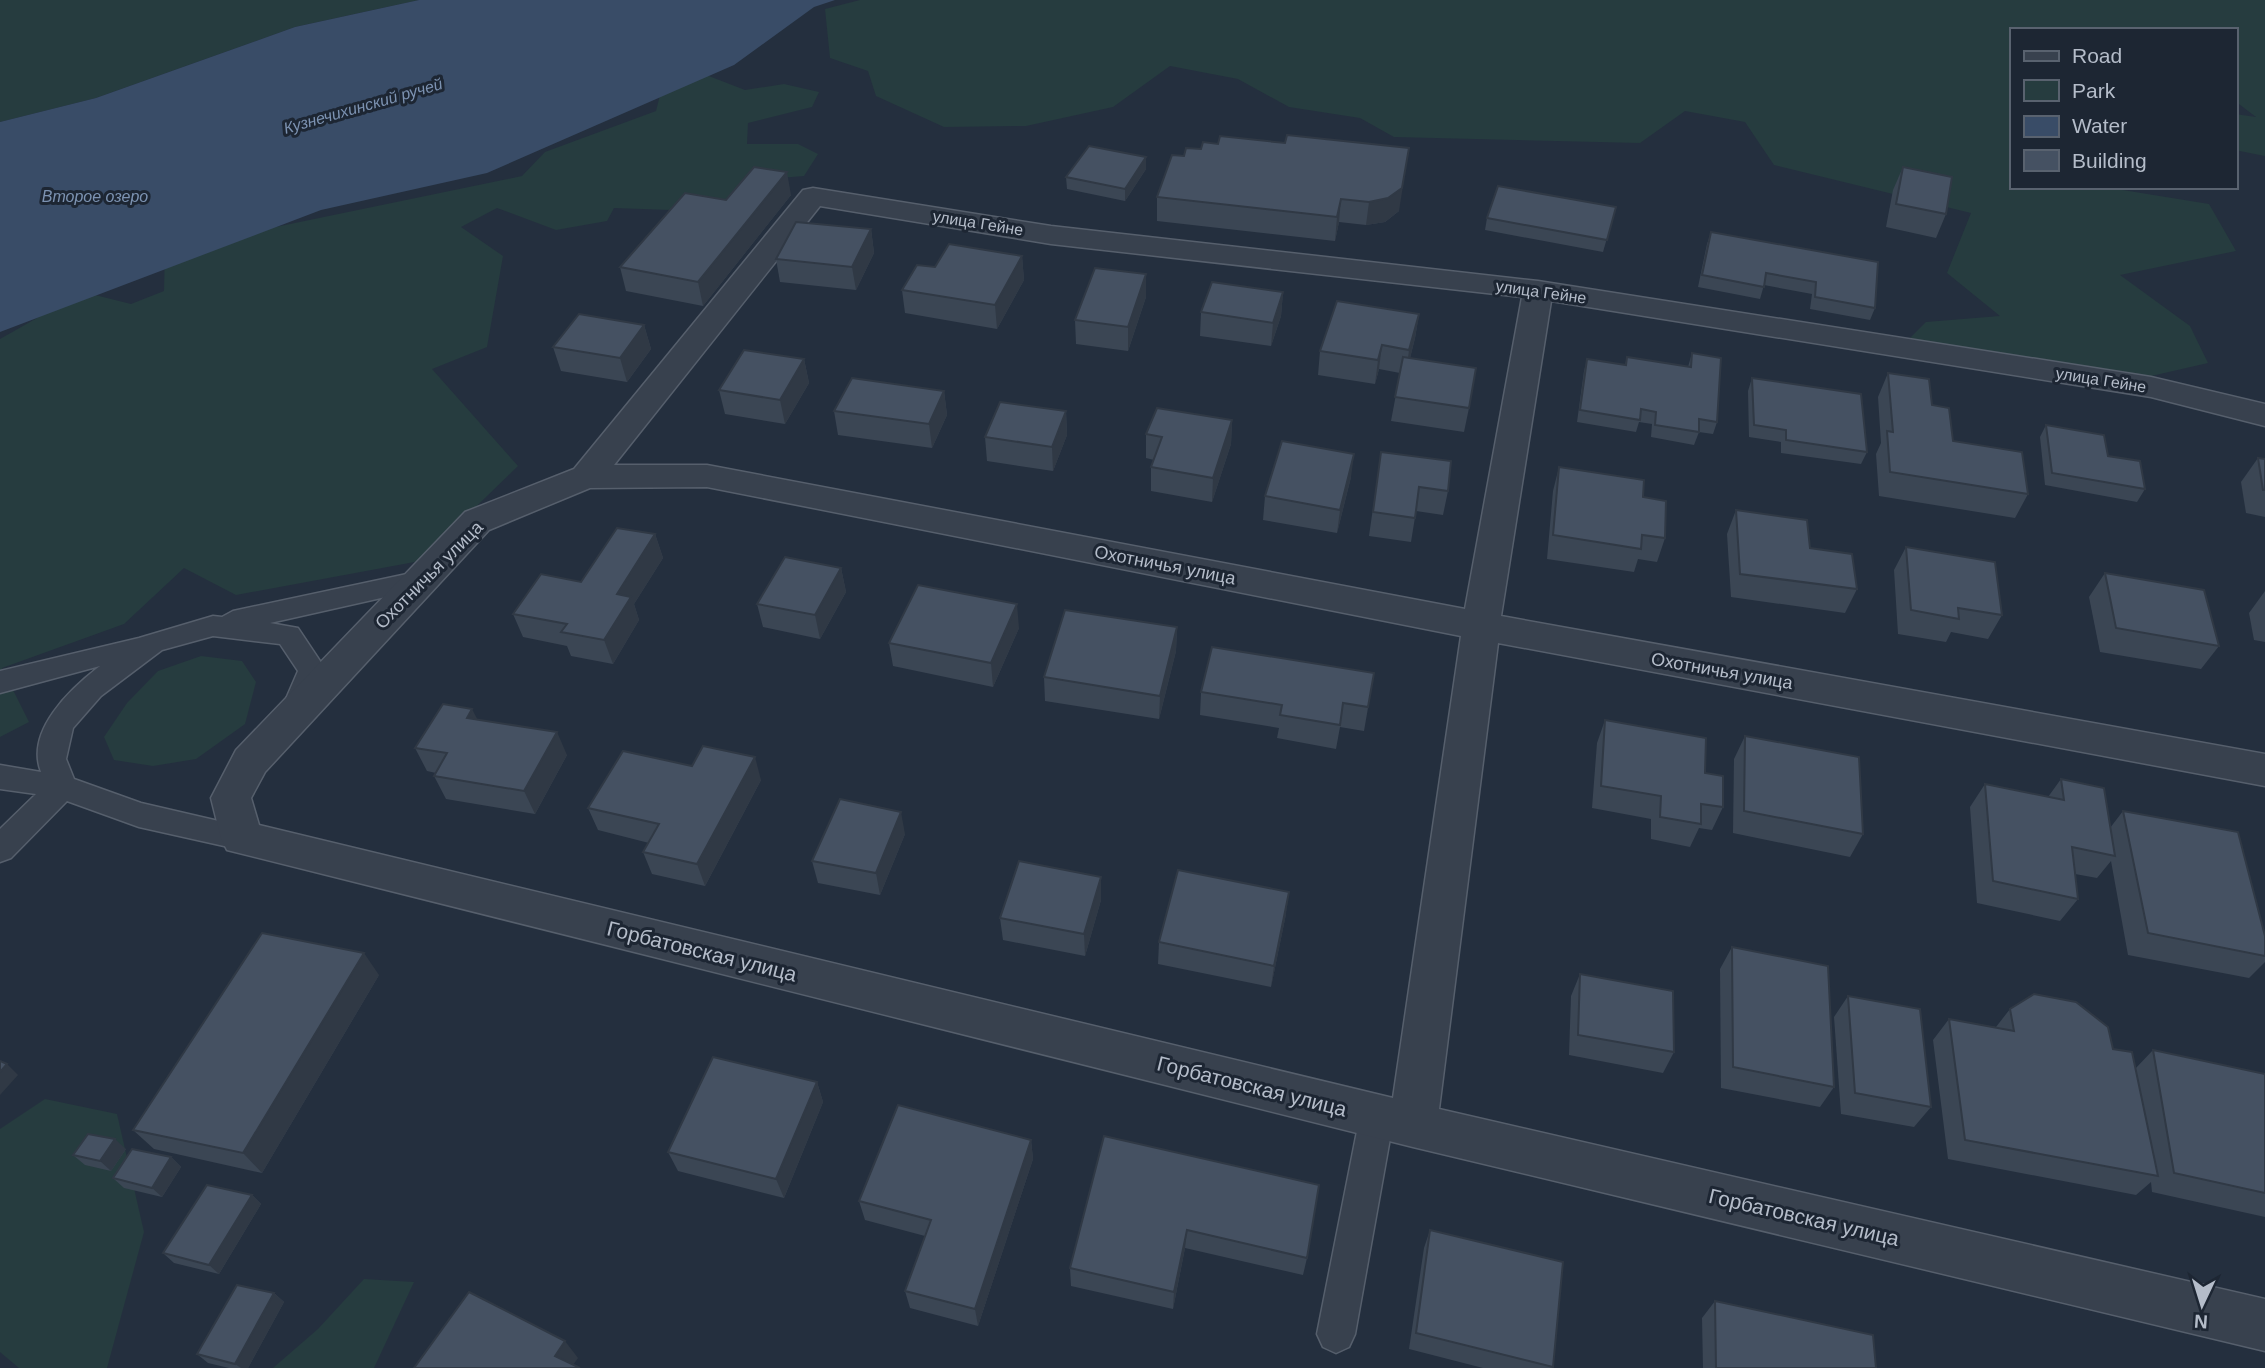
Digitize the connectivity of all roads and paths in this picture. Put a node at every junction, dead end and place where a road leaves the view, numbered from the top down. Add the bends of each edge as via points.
1 (1538, 290) junction
2 (2265, 415) edge
3 (586, 477) junction
4 (421, 579) junction
5 (213, 626) junction
6 (1481, 626) junction
7 (153, 642) junction
8 (0, 682) edge
9 (293, 714) junction
10 (2265, 771) edge
11 (0, 777) edge
12 (62, 787) junction
13 (242, 838) junction
14 (0, 849) edge
15 (1395, 1121) junction
16 (2265, 1325) edge
17 (1336, 1334) dead end

1 - 2 street, улица Гейне via 2151,387
1 - 3 street, улица Гейне via 1051,235 813,196
1 - 6 street
3 - 4 street, Охотничья улица via 477,522
3 - 6 street, Охотничья улица via 707,476
4 - 5 lane
4 - 9 street, Охотничья улица
5 - 7 lane
5 - 9 lane via 288,635 312,670
6 - 10 street, Охотничья улица
6 - 15 street
7 - 8 lane
7 - 12 lane via 91,688 60,724 51,759
9 - 13 street, Охотничья улица via 250,761 231,798
11 - 12 lane
12 - 13 lane via 139,816
12 - 14 lane
13 - 15 street, Горбатовская улица
15 - 16 street, Горбатовская улица
15 - 17 lane

